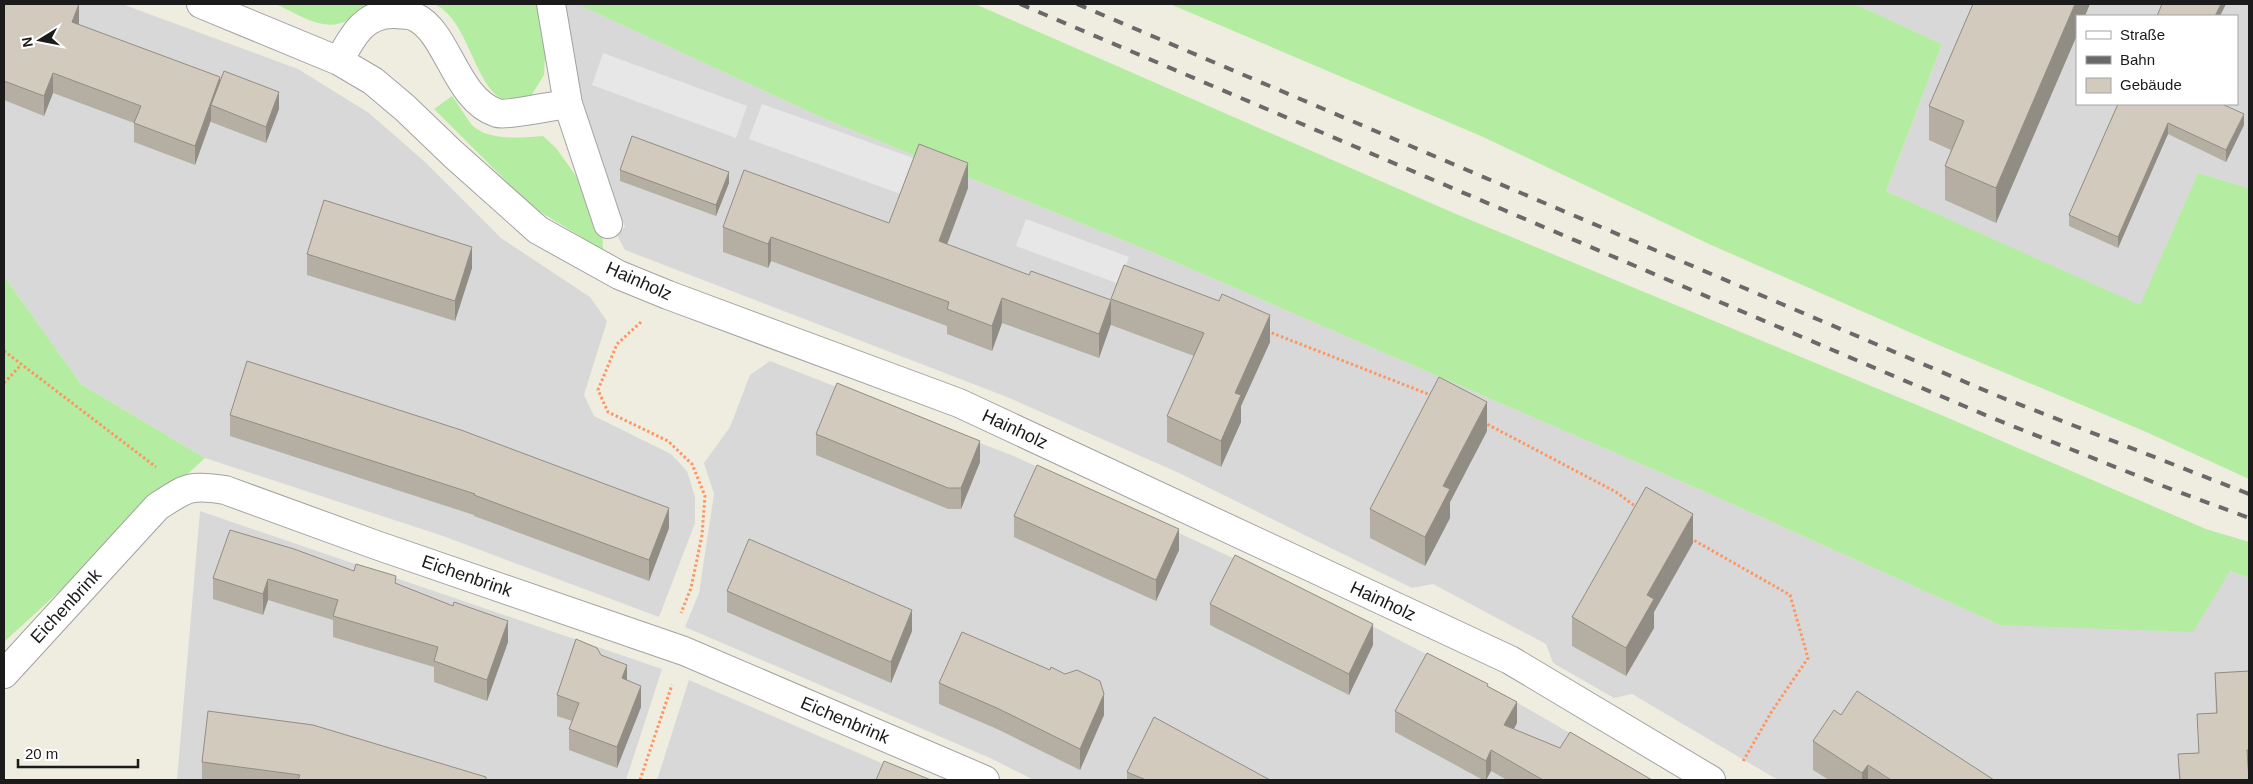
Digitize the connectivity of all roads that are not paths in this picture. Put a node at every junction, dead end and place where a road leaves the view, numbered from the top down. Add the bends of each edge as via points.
1 (200, 4) edge
2 (551, 4) edge
3 (339, 61) junction
4 (568, 104) junction
5 (608, 224) dead end
6 (4, 674) edge
7 (986, 780) edge
8 (1711, 780) edge

1 - 3 street, Hainholz
2 - 4 street
3 - 4 street via 355,32 371,18 387,14 413,16 427,24 468,91 480,104 498,114
3 - 8 street, Hainholz via 373,80 538,230 619,275 959,403 1510,660
4 - 5 street
6 - 7 street, Eichenbrink via 157,507 184,489 205,486 225,490 684,651

